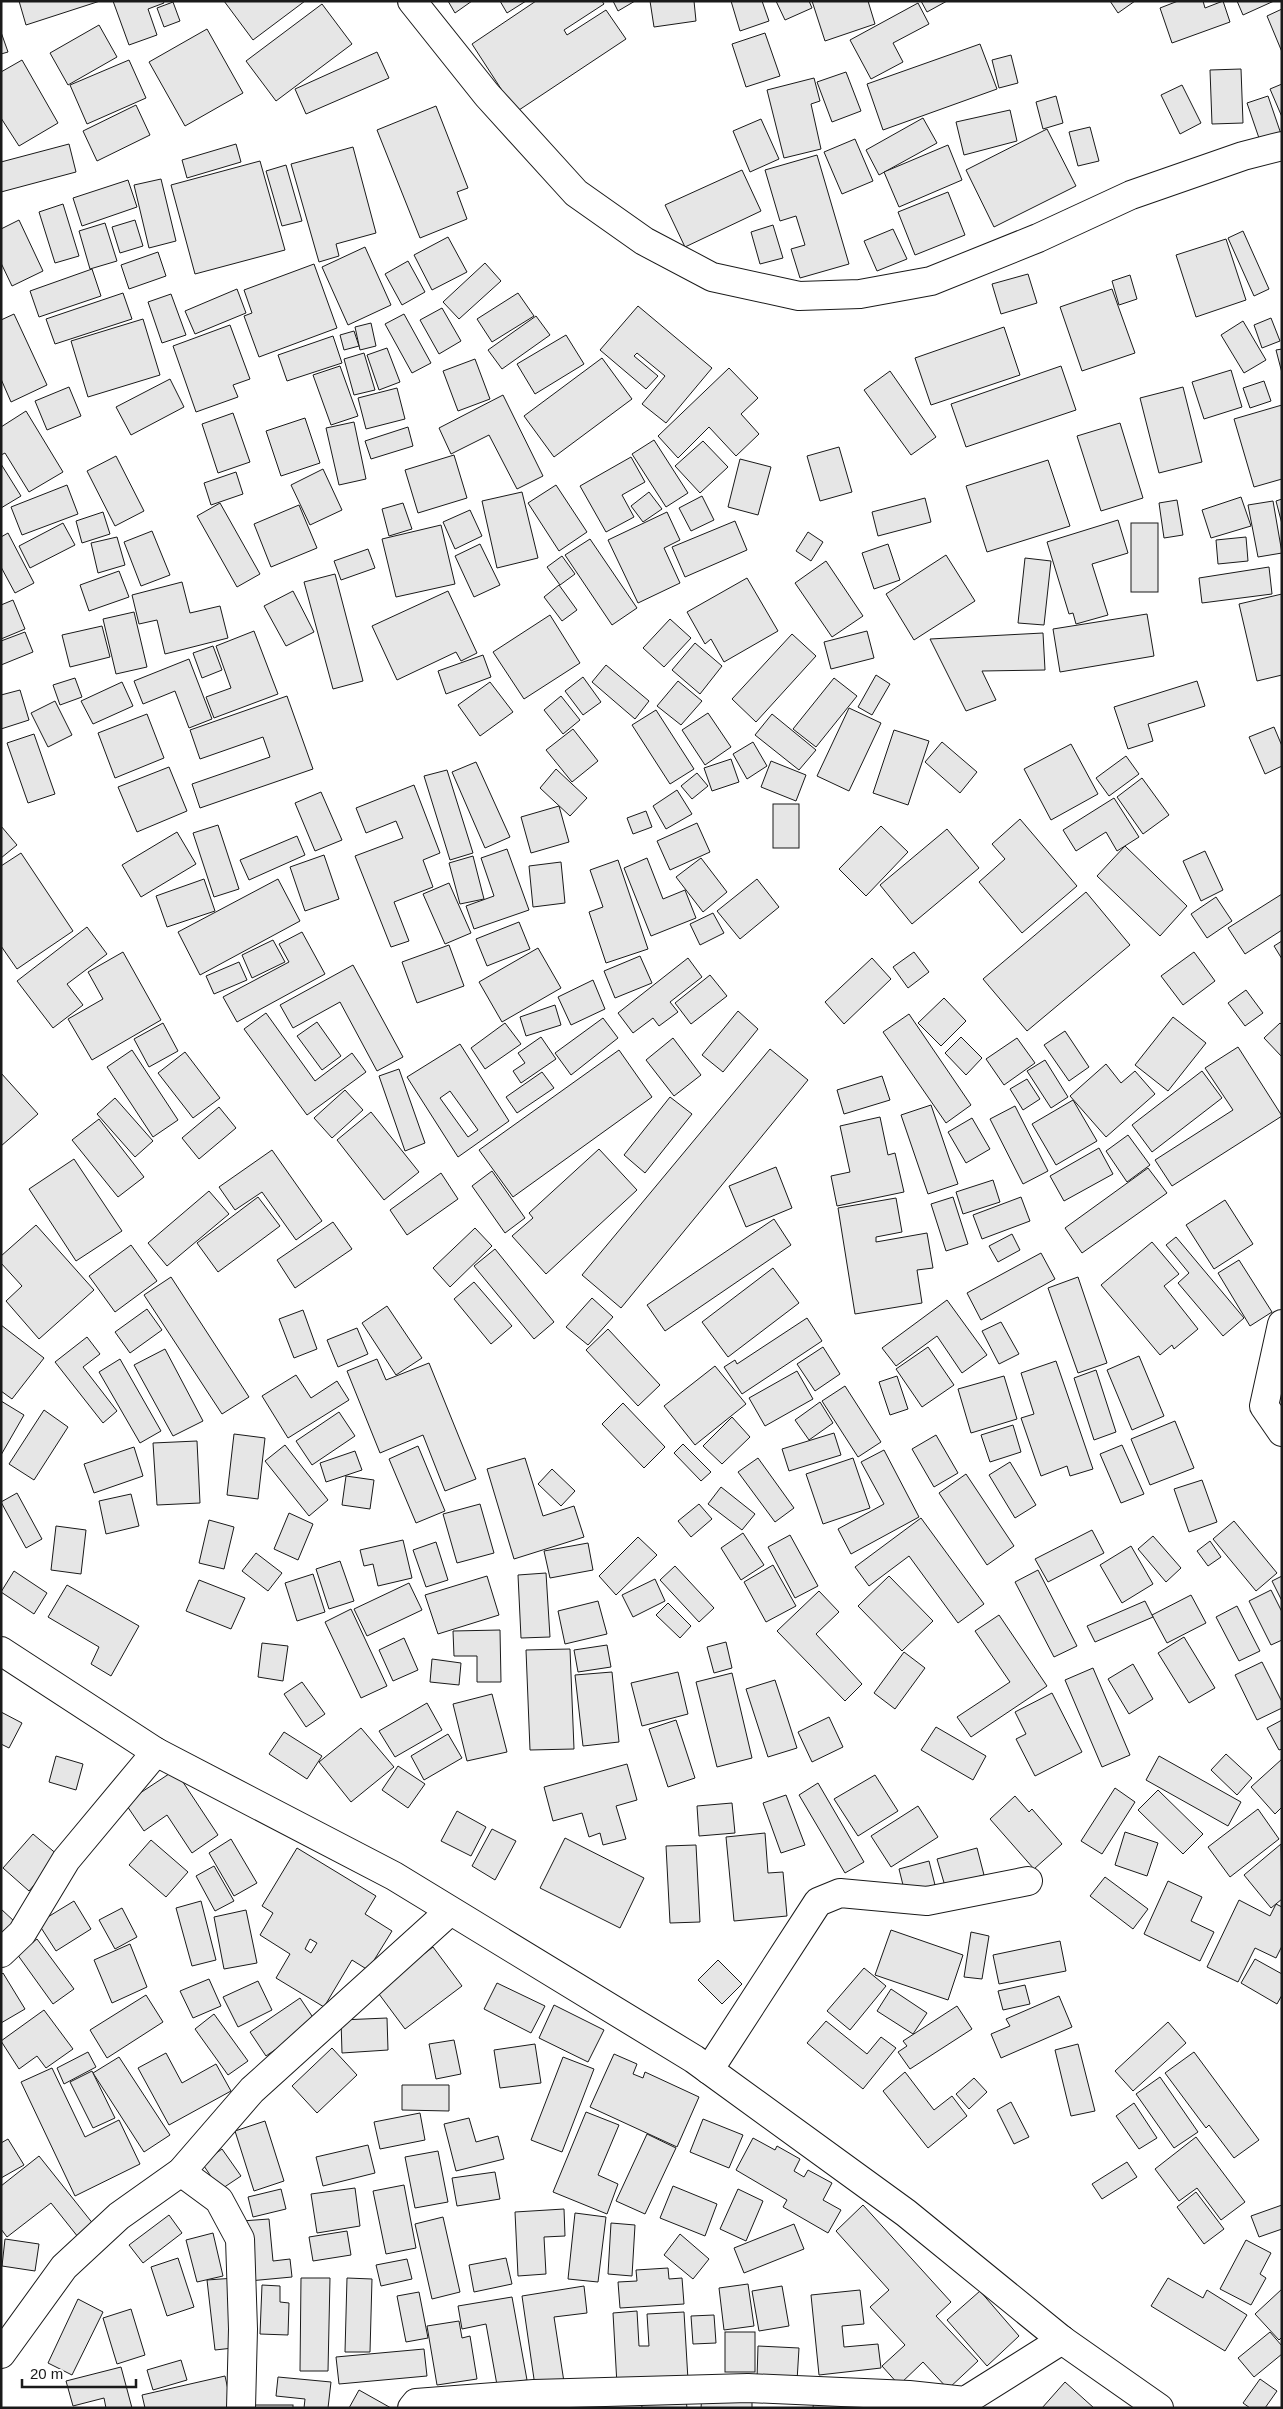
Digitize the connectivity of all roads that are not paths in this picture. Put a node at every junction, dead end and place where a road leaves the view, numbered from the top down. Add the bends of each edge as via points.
1 (412, 1) edge
2 (1282, 146) edge
3 (1282, 1324) edge
4 (1282, 1432) edge
5 (1, 1651) edge
6 (156, 1752) junction
7 (1028, 1881) dead end
8 (450, 1912) junction
9 (1, 1953) edge
10 (709, 2070) junction
11 (181, 2172) junction
12 (1062, 2340) junction
13 (1, 2354) edge
14 (241, 2408) edge
15 (412, 2408) edge
16 (1159, 2408) edge

1 - 2 street via 488,96 576,193 644,240 712,277 799,296 860,294 931,281 1038,238 1131,195 1243,156
3 - 4 street via 1264,1406
5 - 6 street
6 - 8 street via 394,1876
6 - 9 street via 66,1860 22,1933
7 - 10 street via 927,1901 840,1893 818,1902
8 - 10 street
8 - 11 street via 252,2090
10 - 12 street via 906,2213
11 - 13 street via 119,2216 64,2267
11 - 14 street via 219,2200 240,2239
12 - 15 street via 965,2401 909,2395 748,2388 534,2394 416,2403
12 - 16 street

